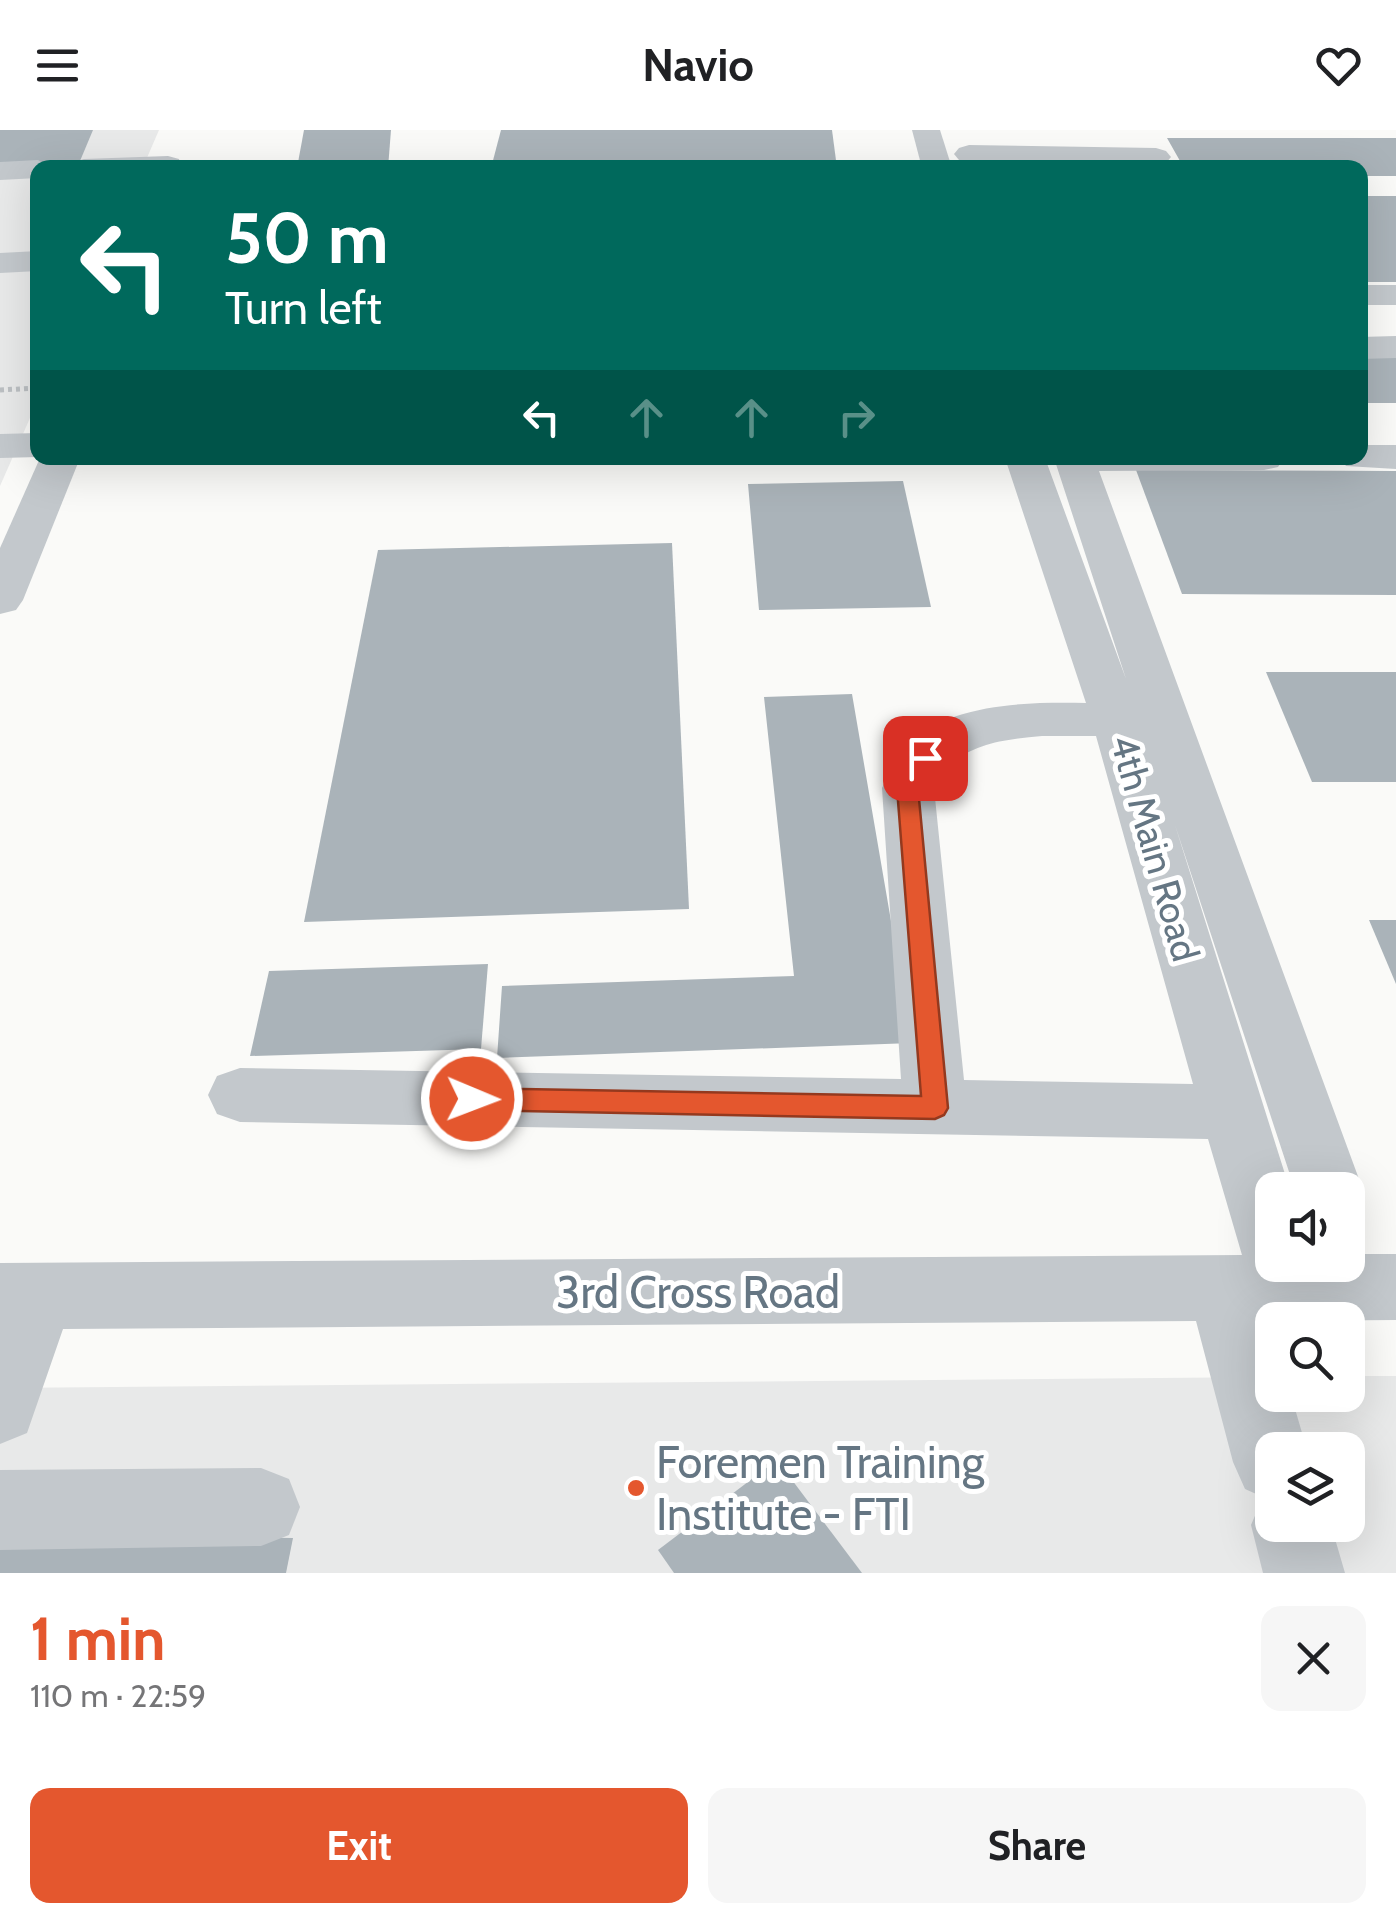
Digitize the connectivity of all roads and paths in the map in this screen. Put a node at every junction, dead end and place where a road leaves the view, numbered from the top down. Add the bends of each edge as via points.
1 (926, 130) edge
2 (1103, 143) edge
3 (967, 151) edge
4 (178, 155) edge
5 (1156, 157) dead end
6 (150, 160) edge
7 (934, 160) edge
8 (30, 169) edge
9 (0, 170) edge
10 (30, 261) edge
11 (0, 263) edge
12 (1368, 295) edge
13 (1396, 295) edge
14 (1368, 310) edge
15 (1396, 310) edge
16 (1368, 348) edge
17 (1396, 348) edge
18 (30, 388) edge
19 (0, 390) edge
20 (30, 444) edge
21 (0, 446) edge
22 (1368, 457) edge
23 (1396, 457) edge
24 (38, 465) edge
25 (57, 465) edge
26 (1027, 465) edge
27 (1076, 465) edge
28 (1, 543) edge
29 (0, 600) edge
30 (1118, 720) junction
31 (240, 1095) dead end
32 (935, 1108) junction
33 (1233, 1112) junction
34 (1323, 1172) edge
35 (1255, 1221) edge
36 (1255, 1271) edge
37 (1265, 1282) edge
38 (19, 1296) edge
39 (0, 1407) edge
40 (1271, 1432) edge
41 (260, 1506) dead end
42 (0, 1510) edge
43 (1295, 1542) edge
44 (1304, 1573) edge

1 - 7 street
2 - 3 street
2 - 5 street
4 - 6 street
8 - 9 street
10 - 11 street
12 - 13 street
14 - 15 street
16 - 17 street
18 - 19 path
20 - 21 street
22 - 23 street
24 - 28 street
25 - 29 street
26 - 30 street, 4th Main Road
27 - 34 street, 4th Main Road
30 - 32 street via 1011,720 950,741 925,758 908,788
30 - 33 street, 4th Main Road
31 - 32 street
32 - 33 street
33 - 35 street, 4th Main Road
36 - 38 street, 3rd Cross Road
37 - 40 street, 4th Main Road
38 - 39 street
41 - 42 street
43 - 44 street

